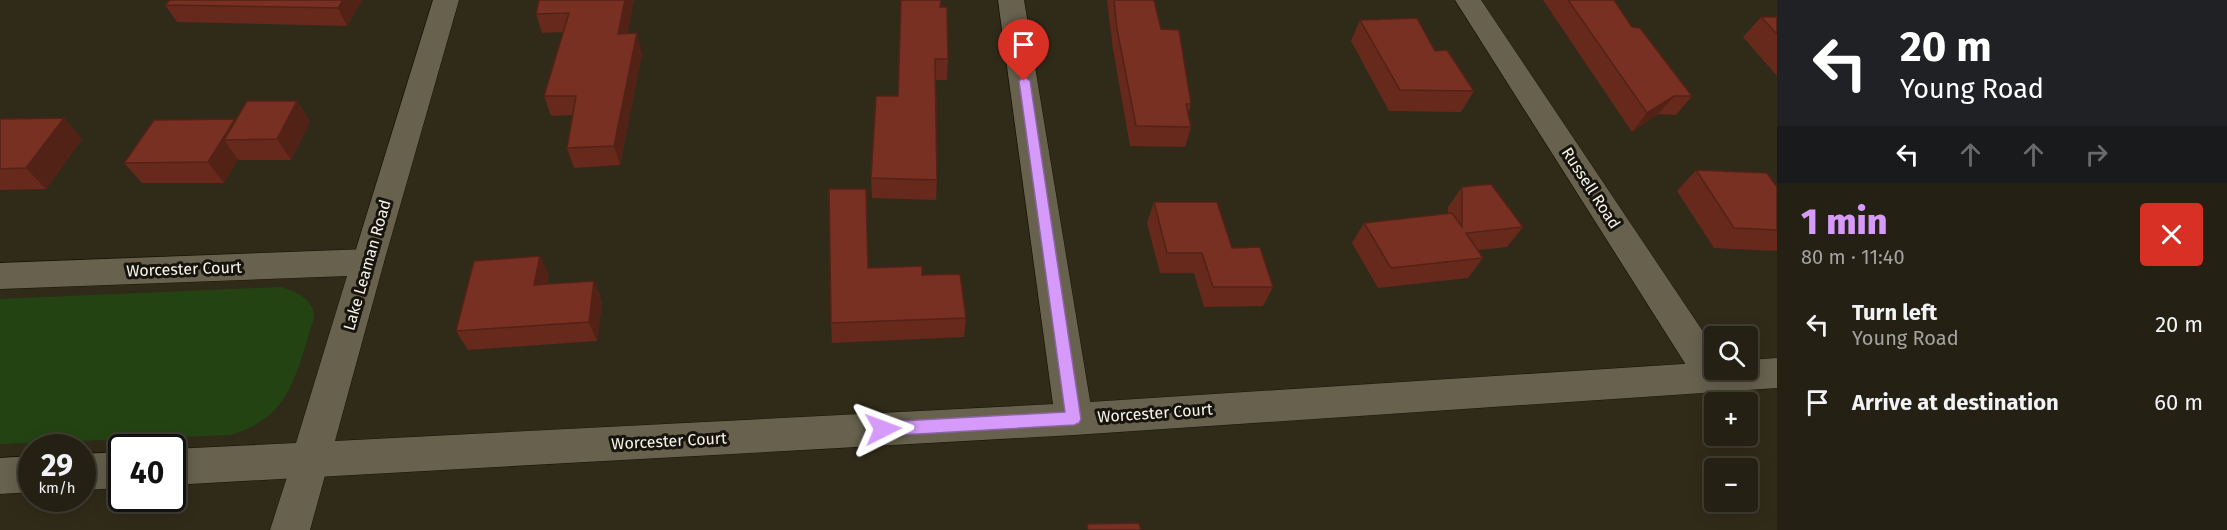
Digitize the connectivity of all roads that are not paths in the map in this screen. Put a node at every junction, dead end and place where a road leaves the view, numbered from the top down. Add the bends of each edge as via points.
1 (446, 0) edge
2 (1011, 0) edge
3 (1468, 0) edge
4 (368, 262) junction
5 (0, 276) edge
6 (1704, 362) edge
7 (1777, 373) edge
8 (1758, 374) edge
9 (1704, 377) edge
10 (1074, 419) junction
11 (309, 461) junction
12 (186, 466) edge
13 (18, 475) edge
14 (0, 476) edge
15 (291, 530) edge

1 - 4 street, Lake Leaman Road
2 - 10 street
3 - 6 street, Russell Road
4 - 5 street, Worcester Court
4 - 11 street, Lake Leaman Road
7 - 8 street, Worcester Court
9 - 10 street, Worcester Court
10 - 11 street, Worcester Court
11 - 12 street, Worcester Court
11 - 15 street, Lake Leaman Road
13 - 14 street

